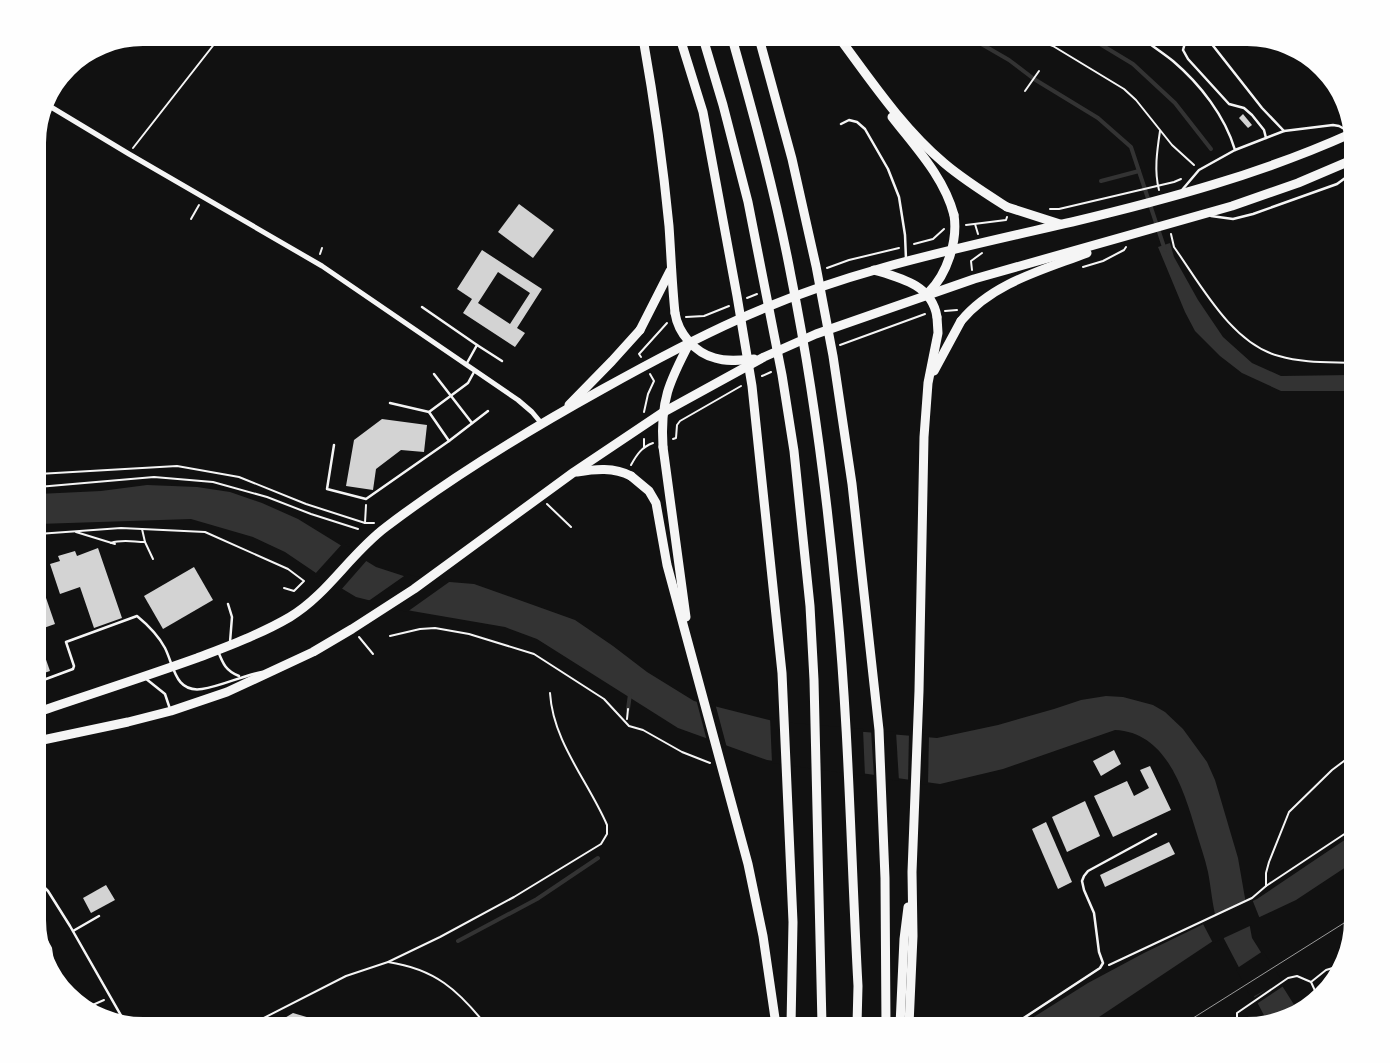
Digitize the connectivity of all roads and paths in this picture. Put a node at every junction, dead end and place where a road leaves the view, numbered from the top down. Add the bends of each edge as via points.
1 (213, 46) edge
2 (644, 46) edge
3 (682, 46) edge
4 (705, 46) edge
5 (734, 46) edge
6 (761, 46) edge
7 (846, 46) edge
8 (846, 46) edge
9 (1053, 46) edge
10 (1153, 46) edge
11 (1184, 46) edge
12 (1213, 46) edge
13 (1039, 71) dead end
14 (1025, 91) dead end
15 (53, 108) edge
16 (841, 124) dead end
17 (1342, 128) edge
18 (1160, 131) junction
19 (1284, 131) junction
20 (1343, 136) edge
21 (1266, 138) junction
22 (1235, 150) junction
23 (129, 154) junction
24 (1344, 164) edge
25 (1199, 170) junction
26 (1156, 179) dead end
27 (1344, 179) edge
28 (1174, 182) dead end
29 (1178, 195) junction
30 (204, 196) junction
31 (1009, 208) junction
32 (1049, 209) dead end
33 (1204, 214) junction
34 (191, 219) dead end
35 (1060, 224) junction
36 (956, 226) junction
37 (944, 229) dead end
38 (1134, 235) junction
39 (1174, 247) dead end
40 (951, 249) junction
41 (906, 260) junction
42 (671, 270) junction
43 (874, 270) junction
44 (927, 294) junction
45 (962, 306) dead end
46 (422, 307) dead end
47 (937, 314) junction
48 (675, 317) junction
49 (690, 342) junction
50 (477, 344) junction
51 (764, 357) junction
52 (502, 361) dead end
53 (1344, 363) edge
54 (466, 364) junction
55 (646, 365) junction
56 (475, 371) junction
57 (434, 374) dead end
58 (928, 383) junction
59 (450, 396) junction
60 (390, 403) dead end
61 (488, 411) dead end
62 (430, 412) junction
63 (562, 412) junction
64 (662, 413) junction
65 (472, 423) junction
66 (542, 424) junction
67 (642, 426) junction
68 (676, 438) dead end
69 (449, 441) junction
70 (663, 444) junction
71 (334, 445) dead end
72 (644, 446) junction
73 (574, 472) junction
74 (46, 474) edge
75 (629, 475) junction
76 (46, 486) edge
77 (540, 497) junction
78 (366, 499) junction
79 (366, 522) junction
80 (391, 523) junction
81 (571, 527) dead end
82 (142, 529) junction
83 (358, 529) dead end
84 (74, 532) junction
85 (46, 534) edge
86 (111, 542) junction
87 (145, 542) junction
88 (115, 544) dead end
89 (153, 559) dead end
90 (284, 588) dead end
91 (228, 604) dead end
92 (352, 629) junction
93 (390, 636) dead end
94 (230, 645) junction
95 (690, 647) junction
96 (218, 650) junction
97 (373, 654) dead end
98 (172, 667) junction
99 (278, 668) junction
100 (241, 676) junction
101 (143, 678) junction
102 (46, 679) edge
103 (550, 693) dead end
104 (46, 709) edge
105 (628, 709) dead end
106 (171, 711) junction
107 (627, 719) dead end
108 (46, 739) edge
109 (1344, 761) edge
110 (717, 766) dead end
111 (1156, 834) dead end
112 (1344, 834) edge
113 (912, 872) junction
114 (1266, 886) junction
115 (46, 889) edge
116 (99, 916) dead end
117 (73, 931) junction
118 (388, 962) junction
119 (1100, 968) junction
120 (1331, 969) edge
121 (1311, 982) junction
122 (1314, 990) edge
123 (104, 1000) dead end
124 (95, 1004) edge
125 (120, 1014) edge
126 (267, 1017) edge
127 (478, 1017) edge
128 (775, 1017) edge
129 (791, 1017) edge
130 (822, 1017) edge
131 (857, 1017) edge
132 (886, 1017) edge
133 (900, 1017) edge
134 (909, 1017) edge
135 (1027, 1017) edge
136 (1237, 1017) edge

1 - 23 path
2 - 42 highway via 663,172
3 - 129 highway via 703,112 752,386 782,673 793,922
4 - 130 highway via 748,202 794,451 814,680
5 - 131 highway via 767,167 791,275 830,528 843,685
6 - 132 highway via 792,159 816,266 852,484 876,691 884,830
7 - 31 highway via 914,134 944,163
8 - 36 highway via 879,99 937,175 950,198
9 - 18 path via 1124,88
10 - 22 lane via 1198,86 1227,128
11 - 21 lane via 1188,58 1229,104 1244,108 1252,115
12 - 19 lane
13 - 14 path
15 - 23 street
16 - 41 lane via 849,120 865,129 888,170 899,197
17 - 19 lane via 1333,125
18 - 25 path
18 - 26 path
19 - 21 lane
20 - 29 highway via 1308,153
21 - 22 lane
22 - 25 lane
23 - 30 street
24 - 33 highway via 1298,184
25 - 29 lane
27 - 33 lane via 1253,214 1233,219
28 - 32 path
29 - 35 highway
30 - 34 path
30 - 54 street via 322,266
31 - 35 highway
31 - 36 path via 1006,220
33 - 38 highway
35 - 40 highway
36 - 37 path
36 - 40 highway
38 - 44 highway
38 - 58 highway via 1001,288 984,299 961,321
39 - 53 path via 1230,326 1264,351 1300,360
40 - 41 highway
40 - 44 highway via 944,273
41 - 43 highway
42 - 48 highway
42 - 63 highway via 640,330
43 - 44 highway via 906,280
43 - 49 highway via 786,298
44 - 47 highway
44 - 51 highway via 816,334
45 - 47 path
46 - 50 lane
47 - 58 highway via 938,333
48 - 49 highway via 682,334
48 - 55 path via 639,354
49 - 51 highway via 713,358 740,360
49 - 55 highway
49 - 64 highway via 668,387
50 - 52 lane
50 - 54 lane
51 - 64 highway
54 - 56 street
55 - 63 highway
55 - 67 path via 654,381 645,403
56 - 59 lane via 468,383
56 - 66 street via 518,400
57 - 59 lane
58 - 113 highway
59 - 62 lane
59 - 65 lane
60 - 62 lane
61 - 65 lane
62 - 69 lane
63 - 66 highway
64 - 67 highway
64 - 70 highway
65 - 69 lane
66 - 80 highway
67 - 72 path
67 - 73 highway
68 - 70 path
69 - 78 lane
70 - 72 path
70 - 95 highway
71 - 78 lane via 327,489
72 - 75 path via 637,454
73 - 75 highway via 595,469
73 - 77 highway
74 - 79 path via 177,466 239,477 306,504
75 - 95 highway via 649,492 656,503 667,565
76 - 83 path via 154,477 213,482
77 - 81 path
77 - 92 highway via 414,589
78 - 79 path
79 - 80 path
80 - 94 highway via 367,543 321,593 294,615
82 - 84 path
82 - 87 path
82 - 90 path via 205,532 288,569 304,581 294,591
84 - 85 path
84 - 86 path
86 - 87 path
86 - 88 path
87 - 89 path
91 - 94 lane via 232,617
92 - 97 path
92 - 99 highway
93 - 110 path via 435,628 469,634 534,654 604,699 629,726
94 - 96 highway
95 - 128 highway via 750,873
96 - 98 highway
96 - 100 lane via 229,672
98 - 100 lane via 184,686 192,689 203,689
98 - 101 highway
98 - 102 lane via 165,648 150,627 137,616 66,642 73,669
99 - 100 lane
99 - 106 highway via 227,692
101 - 104 highway
101 - 106 lane via 165,694
103 - 118 path via 555,723 607,825 604,839 591,851 514,897
105 - 107 path
106 - 108 highway
109 - 114 path via 1289,812 1269,862
111 - 119 lane via 1084,876 1082,881 1094,913 1103,963
112 - 114 path
113 - 133 highway via 904,939
113 - 134 highway
114 - 119 path via 1252,898
115 - 117 lane
116 - 117 lane
117 - 125 lane
118 - 126 path via 346,976
118 - 127 path via 428,972 444,981
119 - 135 lane
120 - 121 path
121 - 122 path
121 - 136 path via 1298,976 1288,978 1247,1006
123 - 124 path

